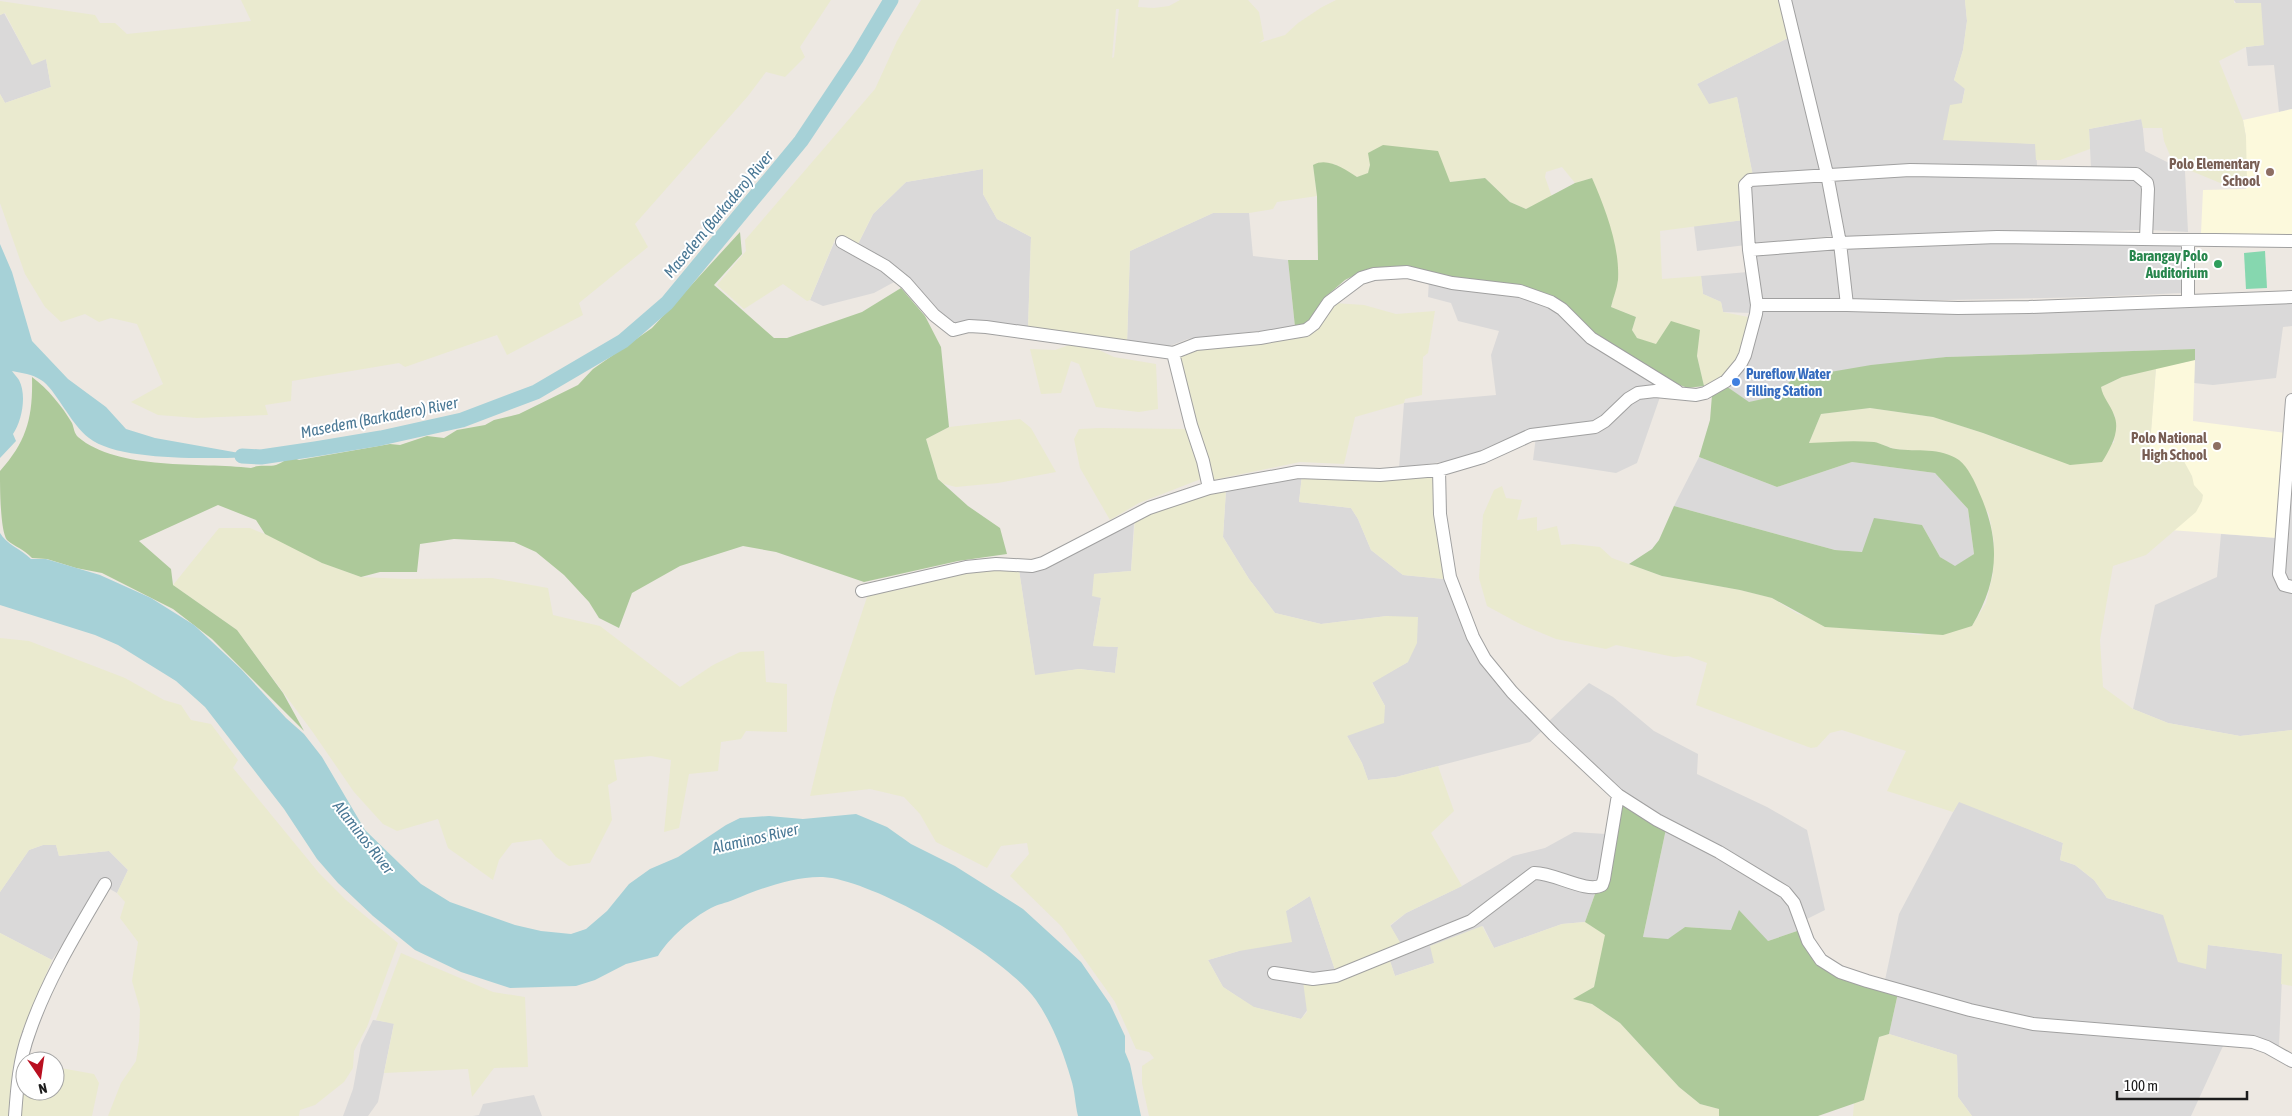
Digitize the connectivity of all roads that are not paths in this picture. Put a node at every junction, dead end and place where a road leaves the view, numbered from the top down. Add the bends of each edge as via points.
1 (1785, 0) edge
2 (1828, 174) junction
3 (2146, 238) junction
4 (2188, 240) junction
5 (2292, 241) edge
6 (842, 242) dead end
7 (1840, 243) junction
8 (1749, 250) junction
9 (2292, 297) edge
10 (2188, 299) junction
11 (1757, 304) junction
12 (1847, 305) junction
13 (1174, 353) junction
14 (1679, 393) junction
15 (2292, 400) edge
16 (1439, 470) junction
17 (1209, 488) junction
18 (2292, 587) edge
19 (862, 590) dead end
20 (1618, 795) junction
21 (105, 884) dead end
22 (1274, 973) dead end
23 (2292, 1061) edge
24 (15, 1116) edge

1 - 2 street
2 - 3 street via 1910,170 2136,174 2148,189
2 - 7 street
2 - 8 street via 1747,182
3 - 4 street
3 - 7 street via 1997,237
4 - 5 street
4 - 10 street
6 - 13 street via 885,266 953,330 969,326 986,327
7 - 8 street
7 - 12 street
8 - 11 street
9 - 10 street
10 - 12 street via 1985,308
11 - 12 street
11 - 14 street via 1745,354 1732,374 1705,393
13 - 14 street via 1196,344 1306,330 1329,302 1356,281 1374,274 1407,272 1452,283 1520,290 1551,302 1591,338
13 - 17 street
14 - 16 street via 1638,393 1595,426 1531,435 1483,457
15 - 18 street via 2279,574 2284,585
16 - 17 street via 1380,475 1298,472
16 - 20 street via 1440,514 1450,577 1481,652 1512,692
17 - 19 street via 1149,508 1043,563 966,567
20 - 22 street via 1604,879 1598,888 1534,873 1471,921 1336,976 1314,979
20 - 23 street via 1786,892 1794,903 1812,950 1840,972 1970,1010 2024,1022 2062,1028 2253,1042
21 - 24 street via 58,966 28,1033 18,1074

